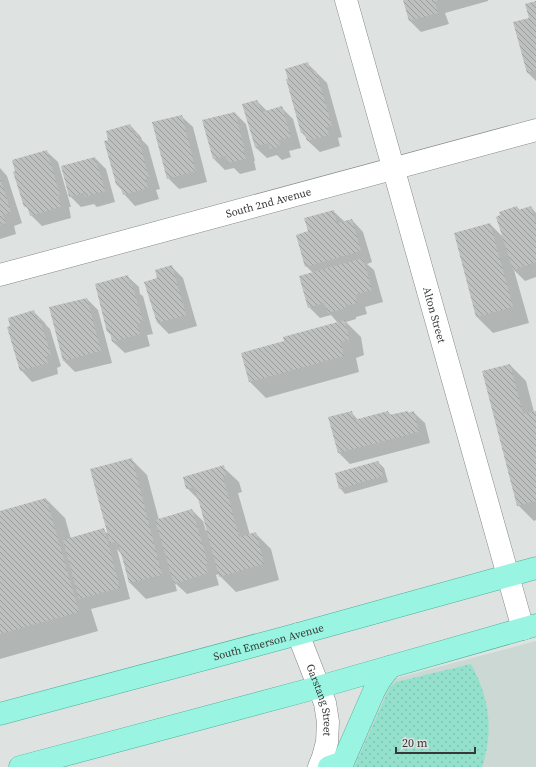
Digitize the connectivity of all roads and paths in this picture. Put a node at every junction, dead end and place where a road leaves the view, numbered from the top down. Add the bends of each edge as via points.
1 (346, 0) edge
2 (536, 130) edge
3 (394, 168) junction
4 (0, 275) edge
5 (536, 568) edge
6 (507, 576) junction
7 (530, 627) edge
8 (298, 634) junction
9 (390, 667) junction
10 (319, 688) junction
11 (0, 714) edge
12 (20, 767) edge
13 (319, 767) edge
14 (329, 767) edge

1 - 3 street, Alton Street
2 - 3 street, South 2nd Avenue
3 - 4 street, South 2nd Avenue
3 - 6 street, Alton Street
5 - 6 main road, South Emerson Avenue
6 - 7 street, Alton Street
6 - 8 main road, South Emerson Avenue
7 - 9 main road
8 - 10 street, Garstang Street
8 - 11 main road, South Emerson Avenue
9 - 10 main road
9 - 14 main road via 374,691 343,762
10 - 12 main road
10 - 13 street, Garstang Street via 328,722 327,742

